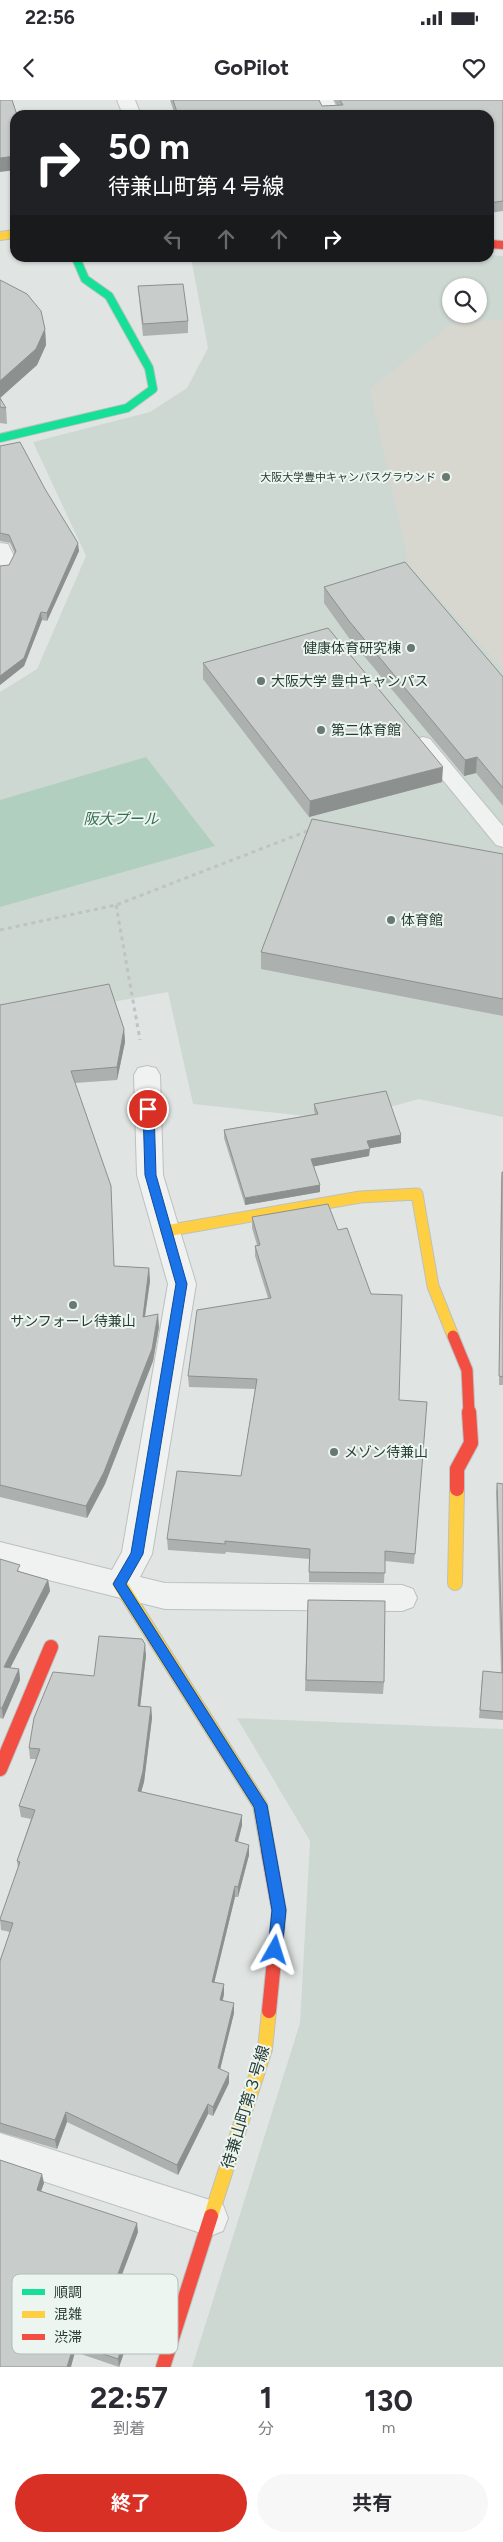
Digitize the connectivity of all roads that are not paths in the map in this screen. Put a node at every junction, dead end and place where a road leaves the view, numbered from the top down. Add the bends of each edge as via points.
1 (78, 262) edge
2 (0, 438) edge
3 (0, 549) edge
4 (0, 567) edge
5 (409, 726) edge
6 (503, 840) edge
7 (147, 1076) road end
8 (166, 1231) junction
9 (0, 1555) edge
10 (455, 1583) dead end
11 (120, 1584) junction
12 (402, 1598) dead end
13 (51, 1647) dead end
14 (0, 1769) edge
15 (0, 2150) edge
16 (210, 2218) junction
17 (178, 2319) edge
18 (167, 2354) edge
19 (163, 2367) edge

1 - 2 street via 85,279 109,296 150,368 152,389 128,408
3 - 4 street via 4,558
5 - 6 lane
7 - 8 street via 150,1175
8 - 10 street via 360,1197 417,1194 433,1286 467,1370 471,1443 457,1469
8 - 11 street via 182,1284 137,1554
9 - 11 street
11 - 12 street via 165,1596
11 - 16 street, 待兼山町第３号線 via 260,1805 279,1910 265,2049
13 - 14 street
15 - 16 street
16 - 17 street, 待兼山町第３号線
18 - 19 street, 待兼山町第３号線

